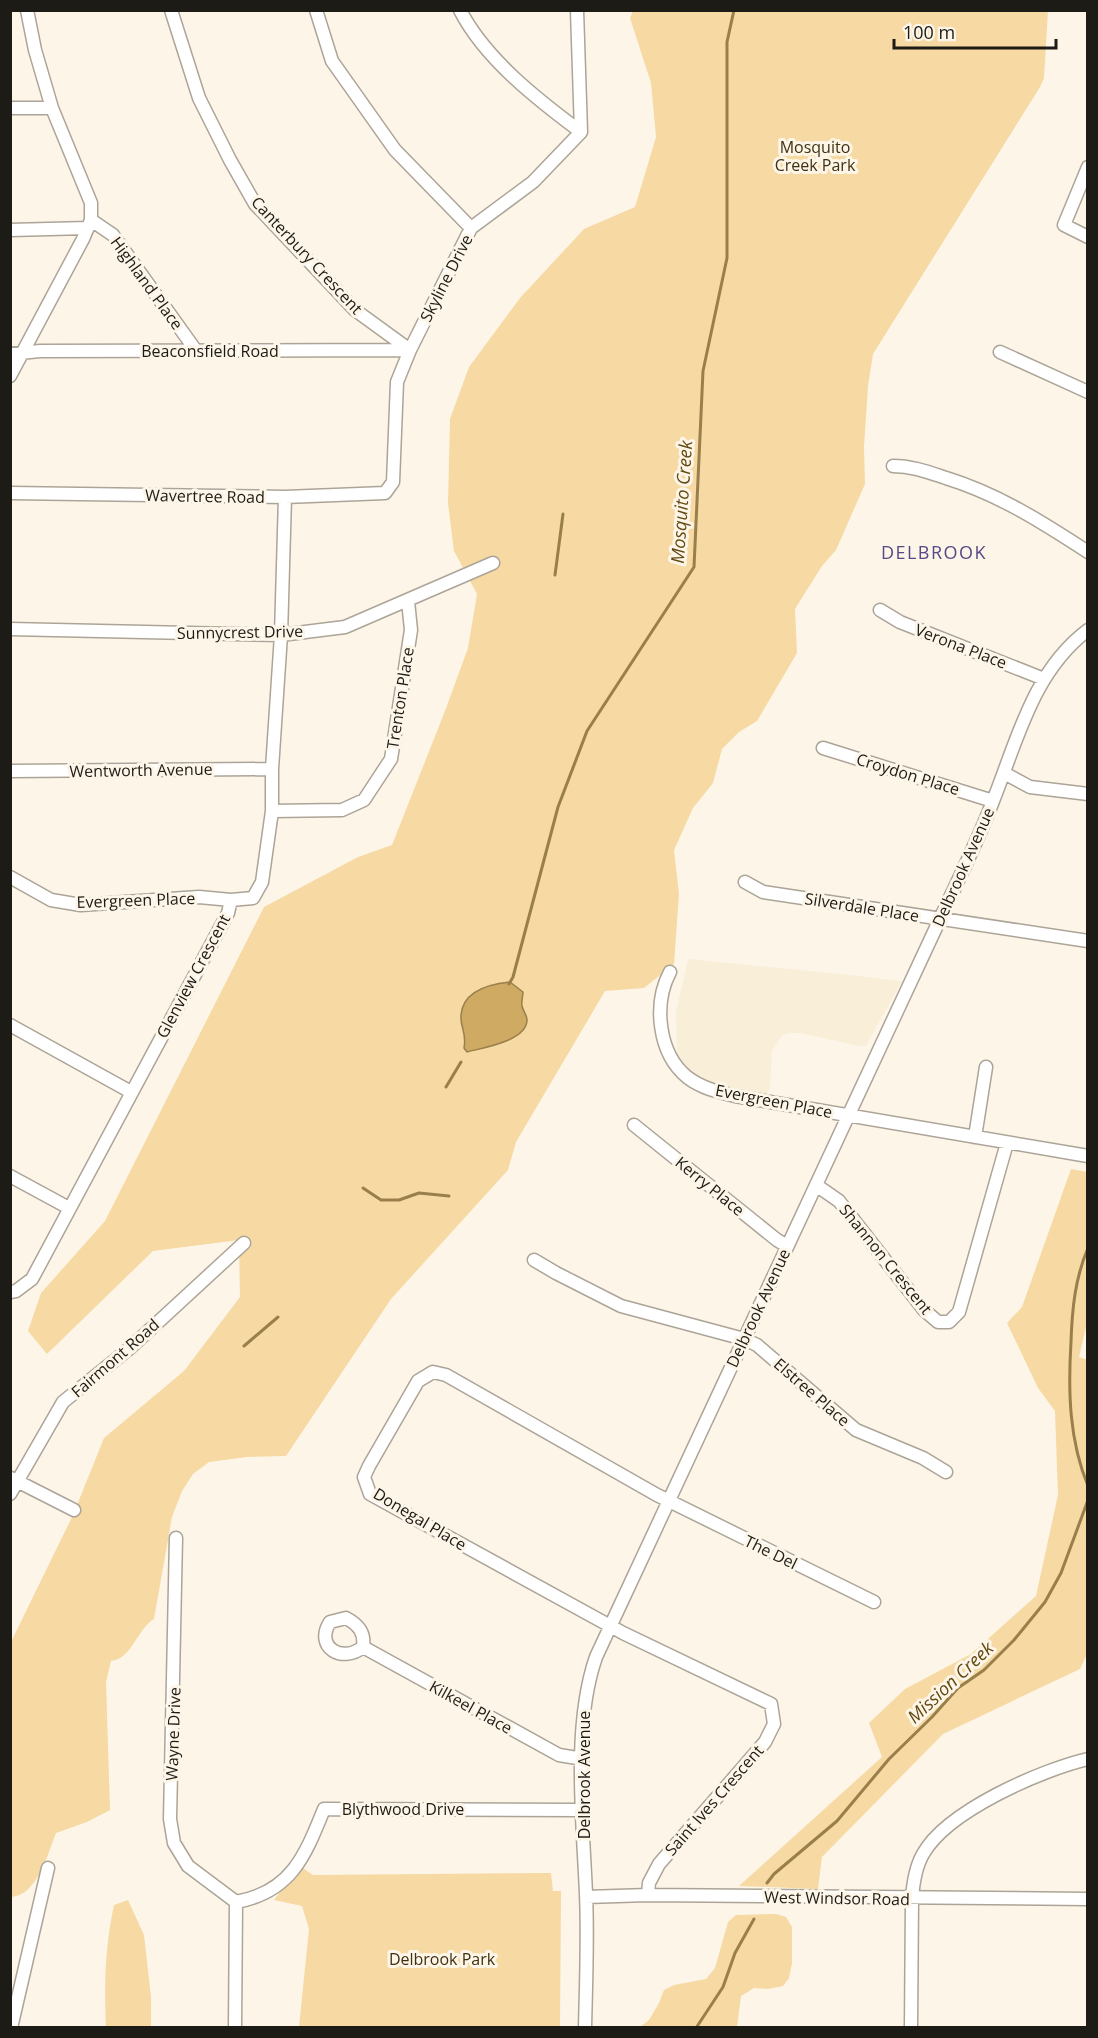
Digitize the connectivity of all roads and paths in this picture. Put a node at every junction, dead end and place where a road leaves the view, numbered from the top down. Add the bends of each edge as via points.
1 (27, 10) edge
2 (171, 10) edge
3 (316, 10) edge
4 (460, 10) edge
5 (577, 10) edge
6 (10, 108) edge
7 (52, 108) junction
8 (581, 132) junction
9 (1088, 167) edge
10 (89, 224) junction
11 (471, 228) junction
12 (10, 230) edge
13 (1088, 237) edge
14 (410, 350) junction
15 (197, 352) junction
16 (1000, 352) dead end
17 (17, 353) edge
18 (10, 376) edge
19 (1088, 392) edge
20 (892, 466) dead end
21 (393, 482) joint
22 (10, 493) edge
23 (285, 496) junction
24 (1088, 552) edge
25 (493, 563) dead end
26 (408, 601) junction
27 (879, 610) dead end
28 (10, 629) edge
29 (1088, 630) edge
30 (281, 635) junction
31 (1044, 679) junction
32 (823, 748) dead end
33 (272, 769) junction
34 (10, 771) edge
35 (1004, 773) junction
36 (1088, 794) edge
37 (993, 801) junction
38 (272, 811) junction
39 (10, 877) edge
40 (745, 882) dead end
41 (231, 900) junction
42 (940, 919) junction
43 (1088, 940) edge
44 (670, 972) dead end
45 (10, 1025) edge
46 (986, 1068) dead end
47 (131, 1092) junction
48 (848, 1116) junction
49 (634, 1125) dead end
50 (975, 1137) junction
51 (1007, 1143) junction
52 (1088, 1156) edge
53 (10, 1176) edge
54 (816, 1185) junction
55 (69, 1208) junction
56 (244, 1243) dead end
57 (787, 1246) junction
58 (534, 1260) dead end
59 (10, 1292) edge
60 (744, 1339) junction
61 (946, 1472) dead end
62 (14, 1479) edge
63 (10, 1494) edge
64 (669, 1501) junction
65 (74, 1510) dead end
66 (176, 1539) dead end
67 (874, 1602) dead end
68 (609, 1625) junction
69 (363, 1647) dead end
70 (583, 1759) junction
71 (1088, 1759) edge
72 (582, 1810) junction
73 (48, 1868) dead end
74 (648, 1895) junction
75 (586, 1897) junction
76 (912, 1898) junction
77 (1088, 1899) edge
78 (236, 1902) junction
79 (11, 2028) edge
80 (236, 2028) edge
81 (585, 2028) edge
82 (911, 2028) edge

1 - 7 street
2 - 14 street, Canterbury Crescent via 199,98 255,204 356,310
3 - 11 street via 332,61 395,150
4 - 8 street via 470,29 520,84
5 - 8 street
6 - 7 street
7 - 10 street via 88,190
8 - 11 street, Skyline Drive via 533,182
9 - 13 street via 1064,225
10 - 12 street via 58,230
10 - 15 street, Highland Place via 113,235
10 - 17 street
11 - 14 street, Skyline Drive
14 - 15 street, Beaconsfield Road
14 - 21 street, Skyline Drive via 397,382
15 - 17 street, Beaconsfield Road
16 - 19 street
17 - 18 street
20 - 24 street via 910,466 977,488 1035,517
21 - 23 street, Wavertree Road via 386,493
22 - 23 street, Wavertree Road
23 - 30 street, Glenview Crescent
25 - 26 street, Sunnycrest Drive
26 - 30 street, Sunnycrest Drive via 345,627
26 - 38 street, Trenton Place via 411,630 390,759 364,800 342,810
27 - 31 street, Verona Place
28 - 30 street, Sunnycrest Drive
29 - 31 street, Delbrook Avenue via 1060,656
30 - 33 street, Glenview Crescent
31 - 35 street, Delbrook Avenue via 1023,720
32 - 37 street, Croydon Place
33 - 34 street, Wentworth Avenue
33 - 38 street, Glenview Crescent
35 - 36 street via 1030,787
35 - 37 street, Delbrook Avenue
37 - 42 street, Delbrook Avenue
38 - 41 street, Glenview Crescent via 262,882 252,898
39 - 41 street, Evergreen Place via 51,900 81,905 199,897
40 - 42 street, Silverdale Place via 764,892
41 - 47 street, Glenview Crescent via 228,913
42 - 43 street, Silverdale Place
42 - 48 street, Delbrook Avenue
44 - 48 street, Evergreen Place via 660,1008 662,1030 673,1059 686,1075 699,1084 735,1096
45 - 47 street
46 - 50 street
47 - 55 street, Glenview Crescent
48 - 50 street, Evergreen Place
48 - 54 street, Delbrook Avenue
49 - 57 street, Kerry Place
50 - 51 street, Evergreen Place
51 - 52 street, Evergreen Place
51 - 54 street, Shannon Crescent via 959,1312 949,1322 938,1322 924,1310 839,1201
53 - 55 street
54 - 57 street, Delbrook Avenue
55 - 59 street, Glenview Crescent via 32,1279
56 - 62 street, Fairmont Road via 130,1348 63,1402
57 - 60 street, Delbrook Avenue
58 - 60 street, Elstree Place via 621,1306
60 - 61 street, Elstree Place via 757,1345 856,1430
60 - 64 street, Delbrook Avenue
62 - 63 street, Fairmont Road
62 - 65 street
64 - 67 street, The Del
64 - 68 street, Delbrook Avenue
64 - 68 street, Donegal Place via 446,1375 433,1372 418,1381 369,1466 364,1477 370,1494
66 - 78 street, Wayne Drive via 170,1819 174,1843 188,1866
68 - 70 street, Delbrook Avenue via 589,1677
68 - 74 street, Saint Ives Crescent via 771,1704 774,1716 765,1742 659,1864 649,1883
69 - 70 street, Kilkeel Place via 559,1755
70 - 72 street, Delbrook Avenue
71 - 76 street via 1066,1764 1013,1787 954,1822 923,1854
72 - 75 street, Delbrook Avenue
72 - 78 street, Blythwood Drive via 324,1809 306,1854 284,1881 255,1898
73 - 79 street
74 - 75 street, West Windsor Road
74 - 76 street, West Windsor Road
75 - 81 street, Delbrook Avenue
76 - 77 street, West Windsor Road
76 - 82 street
78 - 80 street

